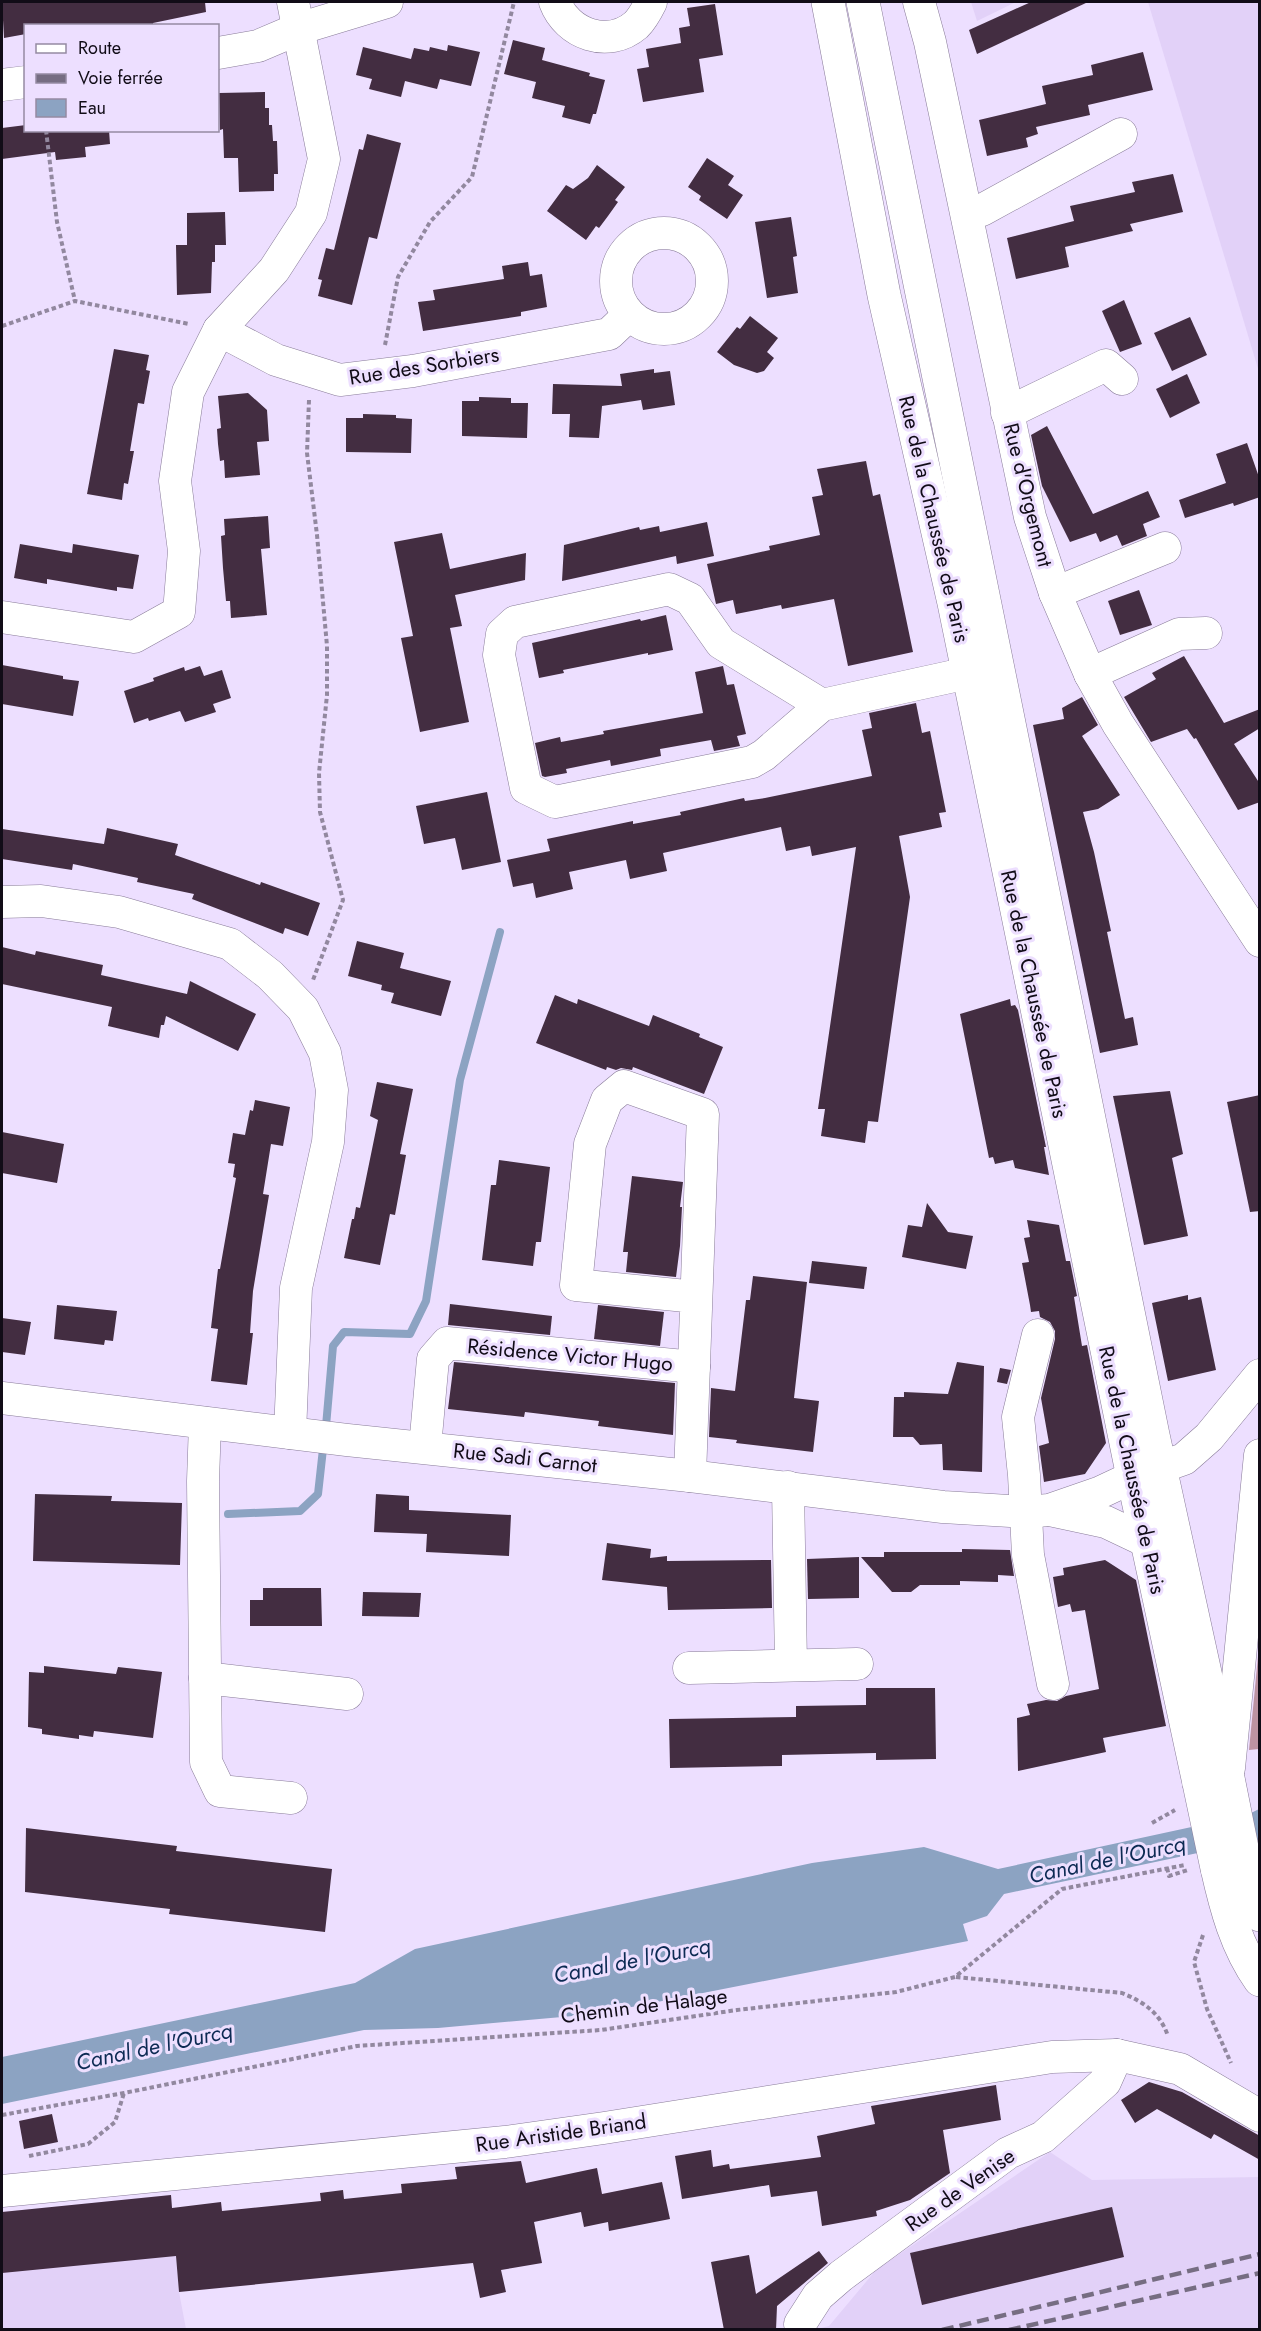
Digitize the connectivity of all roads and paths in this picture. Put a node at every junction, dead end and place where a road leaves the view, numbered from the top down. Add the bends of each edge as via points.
1 (387, 2) edge
2 (514, 2) edge
3 (555, 2) edge
4 (651, 2) edge
5 (828, 2) edge
6 (863, 2) edge
7 (919, 2) edge
8 (296, 15) edge
9 (219, 53) edge
10 (24, 82) edge
11 (2, 85) edge
12 (46, 132) edge
13 (1121, 134) dead end
14 (967, 214) junction
15 (75, 301) junction
16 (629, 315) dead end
17 (2, 326) edge
18 (219, 330) junction
19 (310, 370) junction
20 (379, 375) junction
21 (1122, 379) dead end
22 (1007, 413) junction
23 (1166, 548) dead end
24 (1055, 593) junction
25 (2, 617) edge
26 (1206, 633) dead end
27 (968, 673) junction
28 (1090, 674) junction
29 (822, 705) junction
30 (2, 902) edge
31 (1260, 941) edge
32 (303, 1009) junction
33 (696, 1297) junction
34 (1038, 1335) dead end
35 (694, 1367) junction
36 (1260, 1375) edge
37 (2, 1398) edge
38 (205, 1423) junction
39 (290, 1433) junction
40 (1209, 1437) junction
41 (425, 1448) junction
42 (1260, 1454) edge
43 (1146, 1472) junction
44 (690, 1476) junction
45 (788, 1487) junction
46 (1037, 1511) junction
47 (1146, 1540) junction
48 (857, 1664) dead end
49 (791, 1665) junction
50 (689, 1668) dead end
51 (205, 1678) junction
52 (1053, 1684) dead end
53 (347, 1694) dead end
54 (1214, 1780) junction
55 (291, 1798) dead end
56 (1178, 1808) dead end
57 (1152, 1823) dead end
58 (1217, 1865) junction
59 (1167, 1868) junction
60 (1169, 1876) dead end
61 (1260, 1915) edge
62 (1205, 1929) dead end
63 (955, 1977) junction
64 (1260, 1980) edge
65 (1117, 2055) junction
66 (1180, 2069) junction
67 (1235, 2072) dead end
68 (124, 2093) junction
69 (2, 2115) edge
70 (1260, 2116) edge
71 (20, 2158) dead end
72 (2, 2191) edge
73 (800, 2324) dead end

1 - 8 street
2 - 20 path via 472,177 430,222 398,277
3 - 4 street via 567,21 593,36 623,33 636,25
5 - 27 main road, Rue de la Chaussée de Paris via 884,295
6 - 43 main road, Rue de la Chaussée de Paris
7 - 14 street, Rue d'Orgemont
8 - 9 street via 258,46
8 - 18 street via 324,159 311,213 274,270
10 - 11 street
12 - 15 path via 57,222
13 - 14 street via 982,210
14 - 22 street, Rue d'Orgemont
15 - 17 path
15 - 18 path
16 - 20 street, Rue des Sorbiers via 609,334
18 - 19 street, Rue des Sorbiers via 276,360
18 - 25 street via 188,392 178,459 176,481 184,551 180,612 134,637
19 - 20 street, Rue des Sorbiers via 340,380
19 - 32 path via 307,453 327,646 320,812 343,900
21 - 22 street via 1106,364
22 - 24 street, Rue d'Orgemont via 1030,517
23 - 24 street
24 - 28 street, Rue d'Orgemont
26 - 28 street via 1179,634
27 - 29 street
27 - 43 main road, Rue de la Chaussée de Paris
28 - 31 street, Rue d'Orgemont via 1118,724
29 - 29 street via 722,643 690,599 669,589 514,621 502,634 499,655 526,788 555,802 752,762
30 - 32 street via 41,901 119,912 230,944 270,975
32 - 39 street via 325,1053 332,1090 328,1142 296,1288
33 - 33 street, Résidence Victor Hugo via 576,1284 590,1144 607,1100 624,1086 703,1113
33 - 35 street, Résidence Victor Hugo
34 - 46 street via 1018,1417
35 - 41 street, Résidence Victor Hugo via 447,1343 433,1359
35 - 44 street, Résidence Victor Hugo
36 - 40 street
37 - 38 street, Rue Sadi Carnot
38 - 39 street, Rue Sadi Carnot
38 - 51 street
39 - 41 street, Rue Sadi Carnot
40 - 42 street
40 - 43 street via 1184,1459
41 - 44 street, Rue Sadi Carnot
42 - 54 street
43 - 46 street, Rue Sadi Carnot via 1101,1492
43 - 47 main road, Rue de la Chaussée de Paris
43 - 54 main road, Rue de la Chaussée de Paris
44 - 45 street, Rue Sadi Carnot
45 - 46 street, Rue Sadi Carnot via 943,1507
45 - 49 street
46 - 47 street, Rue Sadi Carnot via 1106,1522
46 - 52 street via 1028,1555
47 - 54 main road, Rue de la Chaussée de Paris
48 - 49 street
49 - 50 street
51 - 53 street
51 - 55 street via 206,1762 220,1791
54 - 58 main road, Rue de la Chaussée de Paris, bridge
56 - 57 path
58 - 59 path, Chemin de Halage
58 - 61 main road, Rue de la Chaussée de Paris
58 - 64 main road, Rue de la Chaussée de Paris via 1227,1912 1245,1960
59 - 60 path
59 - 63 path, Chemin de Halage via 1062,1889
62 - 67 path via 1194,1962 1207,2009
63 - 66 path via 1122,1993 1138,2000 1162,2020
63 - 68 path, Chemin de Halage via 896,1992 601,2030 357,2046
65 - 66 street, Rue Aristide Briand
65 - 72 street, Rue Aristide Briand via 1052,2057 505,2142
65 - 73 street, Rue de Venise via 1105,2082 1043,2137 1008,2152 841,2276 818,2295
66 - 70 street, Rue Aristide Briand
68 - 69 path, Chemin de Halage
68 - 71 path via 115,2122 88,2144

